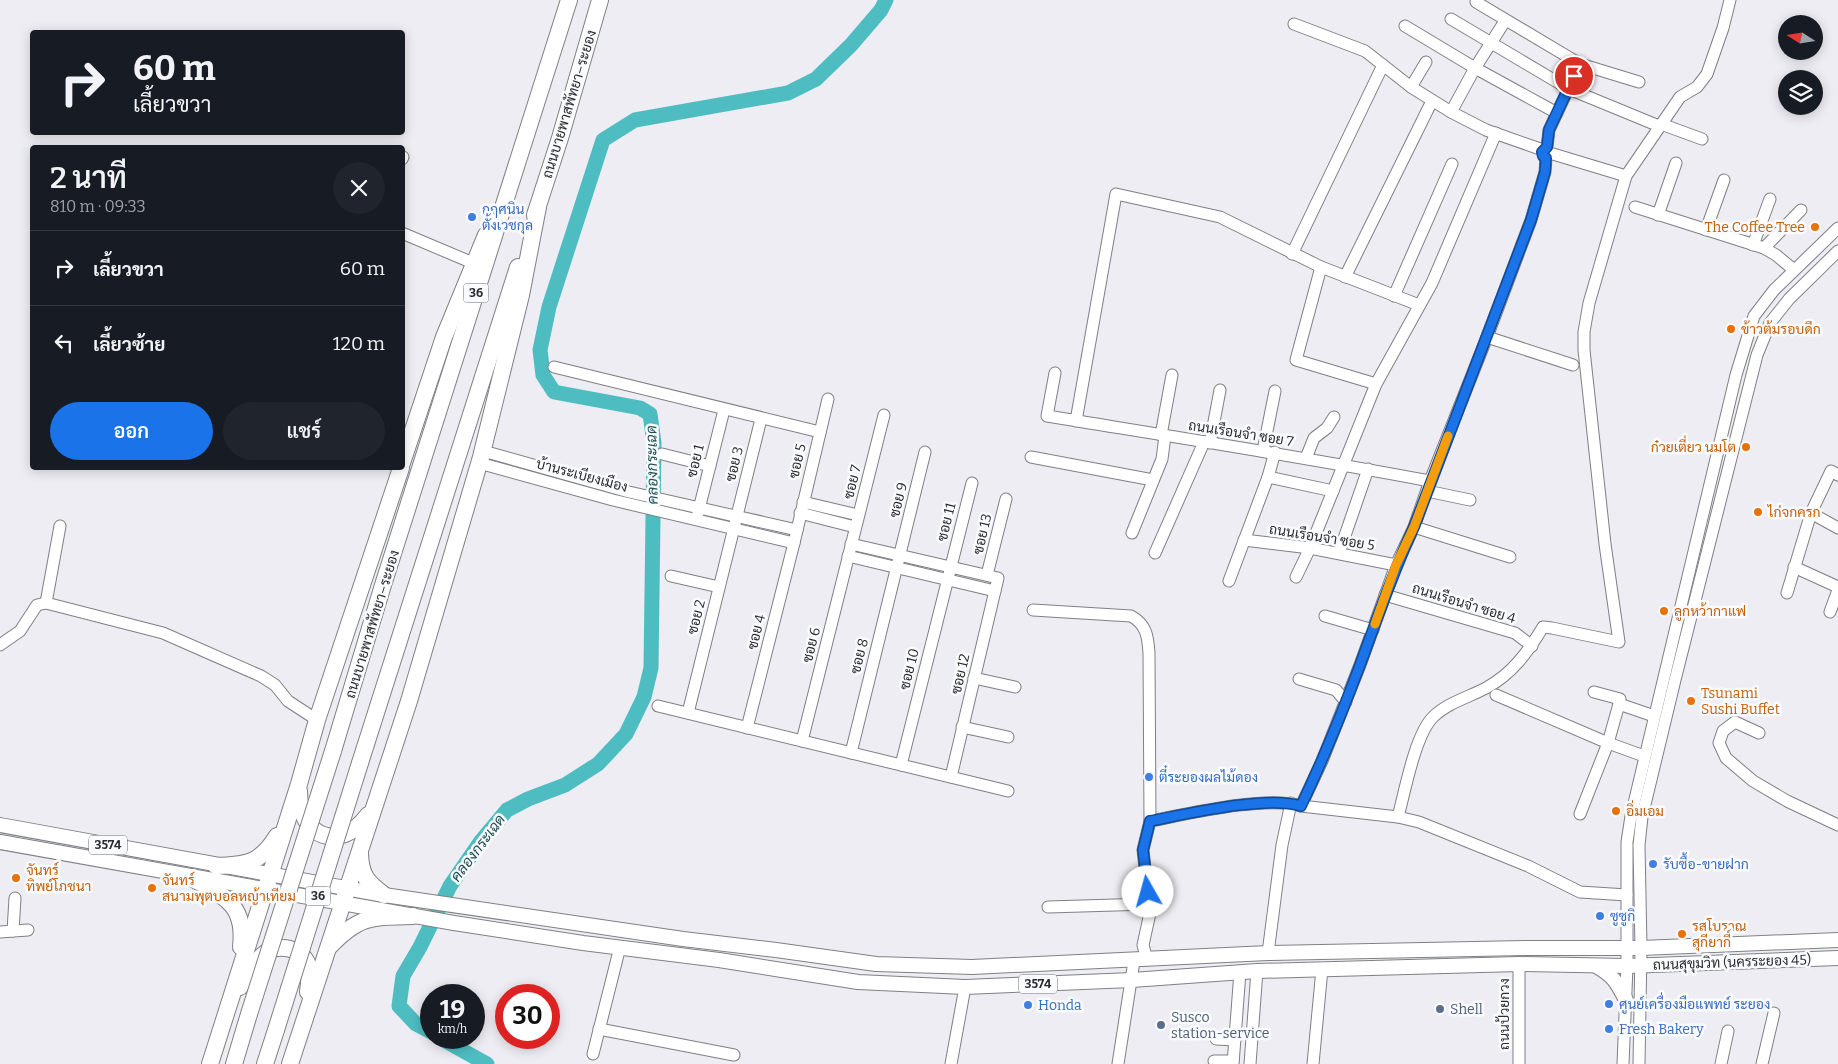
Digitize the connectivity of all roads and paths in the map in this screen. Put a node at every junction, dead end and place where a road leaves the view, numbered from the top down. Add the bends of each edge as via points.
1 (569, 0) edge
2 (600, 0) edge
3 (1730, 0) edge
4 (1476, 2) dead end
5 (1451, 19) dead end
6 (1505, 21) junction
7 (1294, 24) dead end
8 (1405, 26) dead end
9 (1490, 42) junction
10 (1426, 62) dead end
11 (1580, 64) junction
12 (1383, 65) junction
13 (1474, 68) junction
14 (1639, 82) dead end
15 (1410, 87) junction
16 (1569, 88) junction
17 (1432, 101) junction
18 (1451, 112) junction
19 (1557, 113) junction
20 (1660, 125) junction
21 (1496, 133) junction
22 (1702, 139) dead end
23 (1547, 152) junction
24 (1676, 163) dead end
25 (1452, 164) dead end
26 (1626, 176) junction
27 (1724, 180) dead end
28 (511, 184) junction
29 (1770, 199) dead end
30 (538, 207) junction
31 (1635, 208) dead end
32 (1801, 210) dead end
33 (1658, 215) junction
34 (1838, 228) edge
35 (1706, 230) junction
36 (405, 234) edge
37 (1759, 246) junction
38 (1838, 251) edge
39 (1292, 254) junction
40 (473, 263) junction
41 (1321, 267) junction
42 (1794, 270) junction
43 (1345, 277) junction
44 (1394, 296) junction
45 (1419, 305) junction
46 (1488, 337) junction
47 (1573, 365) dead end
48 (554, 367) dead end
49 (1055, 373) dead end
50 (1172, 374) dead end
51 (1376, 384) junction
52 (1220, 390) dead end
53 (1276, 391) dead end
54 (828, 399) dead end
55 (724, 410) junction
56 (884, 415) dead end
57 (1334, 417) dead end
58 (761, 419) junction
59 (1076, 421) junction
60 (820, 432) junction
61 (1163, 436) junction
62 (1207, 443) junction
63 (925, 452) dead end
64 (1269, 452) junction
65 (405, 454) edge
66 (662, 454) dead end
67 (481, 457) junction
68 (1032, 457) dead end
69 (1306, 458) junction
70 (1343, 464) junction
71 (710, 466) junction
72 (1368, 469) junction
73 (400, 470) edge
74 (1835, 473) edge
75 (1268, 478) junction
76 (1153, 480) junction
77 (972, 484) dead end
78 (1428, 486) junction
79 (1334, 491) junction
80 (1006, 499) dead end
81 (1470, 500) dead end
82 (664, 506) junction
83 (699, 508) junction
84 (802, 508) junction
85 (1811, 513) junction
86 (858, 515) junction
87 (736, 516) junction
88 (696, 520) junction
89 (60, 526) dead end
90 (855, 527) junction
91 (1414, 527) junction
92 (1838, 528) edge
93 (733, 529) junction
94 (797, 530) junction
95 (1132, 533) dead end
96 (1244, 540) junction
97 (794, 544) junction
98 (851, 544) junction
99 (1310, 548) junction
100 (1155, 553) dead end
101 (1339, 553) junction
102 (848, 556) junction
103 (900, 556) junction
104 (1510, 557) dead end
105 (1690, 564) junction
106 (1396, 565) junction
107 (950, 567) junction
108 (1794, 567) junction
109 (897, 568) junction
110 (1704, 568) junction
111 (671, 576) dead end
112 (993, 576) junction
113 (1296, 577) dead end
114 (947, 579) junction
115 (1229, 581) dead end
116 (718, 587) junction
117 (1838, 588) edge
118 (995, 591) junction
119 (1787, 594) dead end
120 (1385, 595) junction
121 (46, 603) junction
122 (1033, 610) dead end
123 (1830, 612) dead end
124 (1325, 616) dead end
125 (1373, 630) junction
126 (0, 645) edge
127 (1532, 646) junction
128 (974, 678) junction
129 (1299, 679) dead end
130 (1015, 687) dead end
131 (1594, 692) dead end
132 (1496, 695) dead end
133 (1622, 698) junction
134 (1346, 702) junction
135 (658, 706) dead end
136 (688, 713) junction
137 (1654, 716) junction
138 (317, 720) junction
139 (962, 727) junction
140 (747, 728) junction
141 (1759, 733) dead end
142 (1008, 738) dead end
143 (802, 741) junction
144 (1608, 744) junction
145 (851, 753) junction
146 (1644, 756) junction
147 (901, 765) junction
148 (951, 777) junction
149 (299, 784) junction
150 (1008, 791) dead end
151 (1296, 804) junction
152 (373, 809) junction
153 (1580, 814) dead end
154 (1398, 817) junction
155 (1150, 821) junction
156 (285, 824) junction
157 (0, 825) edge
158 (1838, 825) edge
159 (0, 842) edge
160 (360, 849) junction
161 (216, 866) junction
162 (190, 877) junction
163 (267, 882) junction
164 (347, 888) junction
165 (384, 895) junction
166 (1627, 895) junction
167 (15, 898) dead end
168 (341, 904) junction
169 (1149, 904) junction
170 (1048, 907) dead end
171 (418, 917) junction
172 (28, 930) dead end
173 (12, 931) junction
174 (0, 932) edge
175 (1838, 940) edge
176 (620, 947) junction
177 (328, 948) junction
178 (1640, 948) junction
179 (1626, 949) junction
180 (1268, 953) junction
181 (1838, 958) edge
182 (1140, 960) junction
183 (1516, 965) junction
184 (1596, 966) junction
185 (1634, 966) junction
186 (1322, 969) junction
187 (238, 971) junction
188 (1257, 971) junction
189 (1240, 972) junction
190 (1132, 980) junction
191 (965, 987) junction
192 (1626, 1000) junction
193 (228, 1005) junction
194 (1774, 1013) dead end
195 (306, 1014) junction
196 (599, 1029) junction
197 (1728, 1031) dead end
198 (1216, 1039) dead end
199 (1234, 1040) junction
200 (593, 1054) dead end
201 (734, 1055) dead end
202 (1214, 1061) dead end
203 (1233, 1063) edge
204 (210, 1064) edge
205 (234, 1064) edge
206 (265, 1064) edge
207 (290, 1064) edge
208 (951, 1064) edge
209 (1118, 1064) edge
210 (1250, 1064) edge
211 (1313, 1064) edge
212 (1513, 1064) edge
213 (1520, 1064) edge
214 (1623, 1064) edge
215 (1639, 1064) edge
216 (1721, 1064) edge
217 (1762, 1064) edge

1 - 28 highway, ถนนบายพาสพัทยา–ระยอง / 36
2 - 30 highway, ถนนบายพาสพัทยา–ระยอง / 36
3 - 20 street via 1724,28 1707,74 1697,87 1680,97
4 - 6 street
5 - 9 street
6 - 9 street
6 - 11 street
7 - 12 street via 1359,48
8 - 13 street
9 - 13 street
9 - 16 street
10 - 15 street
11 - 14 street
11 - 16 street
12 - 15 street
12 - 39 street
13 - 18 street
13 - 19 street
15 - 17 street
16 - 19 street
16 - 20 street
17 - 18 street
17 - 43 street
18 - 21 street
19 - 23 street via 1549,130
20 - 22 street
20 - 26 street
21 - 23 street
21 - 45 street via 1432,283
23 - 26 street
23 - 46 street via 1545,172 1531,220
24 - 33 street
25 - 44 street
26 - 127 street via 1589,303 1584,332 1605,544 1619,642 1543,628
27 - 35 street
28 - 40 highway, ถนนบายพาสพัทยา–ระยอง / 36
28 - 205 highway, ถนนบายพาสพัทยา–ระยอง / 36, bridge
29 - 37 street
30 - 67 highway, ถนนบายพาสพัทยา–ระยอง / 36 via 521,295
30 - 206 highway, ถนนบายพาสพัทยา–ระยอง / 36, bridge
31 - 33 street
32 - 37 street
33 - 35 street
34 - 42 street
35 - 37 street
36 - 40 street
37 - 42 street
38 - 110 street via 1789,299 1770,323 1757,355
39 - 41 street
39 - 59 street via 1220,216 1116,194
40 - 65 highway, ถนนบายพาสพัทยา–ระยอง / 36 via 444,337
41 - 43 street
41 - 51 street via 1296,360
42 - 105 street via 1754,316 1740,356
43 - 44 street
44 - 45 street
45 - 51 street
46 - 47 street
46 - 78 street
48 - 55 street
49 - 59 street, ถนนเรือนจำ ซอย 7 via 1047,416
50 - 61 street
51 - 70 street
52 - 62 street
53 - 64 street
54 - 60 street, ซอย 5
55 - 58 street
55 - 71 street, ซอย 1
56 - 86 street, ซอย 7
57 - 69 street via 1327,428 1314,438
58 - 60 street
58 - 87 street, ซอย 3
59 - 61 street, ถนนเรือนจำ ซอย 7
60 - 84 street, ซอย 5
61 - 62 street, ถนนเรือนจำ ซอย 7
61 - 76 street via 1162,459
62 - 64 street, ถนนเรือนจำ ซอย 7
62 - 100 street
63 - 103 street, ซอย 9
64 - 69 street, ถนนเรือนจำ ซอย 7
64 - 75 street
66 - 71 street
67 - 82 street, บ้านระเบียงเมือง
67 - 152 highway, ถนนบายพาสพัทยา–ระยอง / 36
68 - 76 street
69 - 70 street, ถนนเรือนจำ ซอย 7
70 - 72 street, ถนนเรือนจำ ซอย 7
70 - 79 street
71 - 83 street, ซอย 1
72 - 78 street, ถนนเรือนจำ ซอย 7
72 - 101 street
73 - 138 highway, ถนนบายพาสพัทยา–ระยอง
74 - 85 street
75 - 79 street
75 - 96 street
76 - 95 street
77 - 107 street, ซอย 11
78 - 81 street, ถนนเรือนจำ ซอย 7
78 - 91 street
79 - 99 street
80 - 112 street, ซอย 13
82 - 83 street, บ้านระเบียงเมือง
82 - 88 street, บ้านระเบียงเมือง
83 - 87 street, บ้านระเบียงเมือง
83 - 88 street, ซอย 1
84 - 86 street
84 - 90 street
84 - 94 street, ซอย 5
85 - 92 street
85 - 108 street
86 - 90 street, ซอย 7
87 - 93 street, ซอย 3
87 - 94 street, บ้านระเบียงเมือง
88 - 93 street, บ้านระเบียงเมือง
89 - 121 street
90 - 98 street, ซอย 7
91 - 104 street
91 - 106 street
93 - 97 street, บ้านระเบียงเมือง
93 - 116 street, ซอย 2
94 - 97 street, ซอย 4
96 - 99 street, ถนนเรือนจำ ซอย 5
96 - 115 street
97 - 140 street, ซอย 4
98 - 102 street, ซอย 7
98 - 103 street
99 - 101 street, ถนนเรือนจำ ซอย 5
99 - 113 street
101 - 106 street, ถนนเรือนจำ ซอย 5
102 - 109 street
102 - 143 street, ซอย 6
103 - 107 street
103 - 109 street, ซอย 9
105 - 110 street
105 - 137 street
106 - 120 street
107 - 112 street
107 - 114 street, ซอย 11
108 - 117 street
108 - 119 street
109 - 114 street
109 - 145 street, ซอย 8
110 - 178 street via 1642,818 1639,845
111 - 116 street
112 - 118 street, ซอย 12
114 - 118 street
114 - 147 street, ซอย 10
116 - 136 street, ซอย 2
117 - 123 street
118 - 128 street, ซอย 12
120 - 125 street
120 - 127 street, ถนนเรือนจำ ซอย 4 via 1515,633
121 - 126 street via 37,605 20,631
121 - 138 street via 172,636 261,676 275,685 288,701
122 - 155 street via 1131,616 1140,621 1148,634
124 - 125 street
125 - 134 street
127 - 154 street via 1505,675 1442,709 1432,718 1416,750
128 - 130 street
128 - 139 street, ซอย 12
129 - 134 street via 1336,690
131 - 133 street
132 - 144 street
133 - 137 street
133 - 144 street
134 - 151 street via 1322,761
135 - 136 street
136 - 140 street
137 - 146 street
138 - 149 highway, ถนนบายพาสพัทยา–ระยอง
139 - 142 street
139 - 148 street, ซอย 12
140 - 143 street
141 - 158 street via 1735,722 1724,731 1719,743 1726,758 1753,781
143 - 145 street
144 - 146 street
144 - 153 street
145 - 147 street
146 - 166 street via 1627,842
147 - 148 street
148 - 150 street
149 - 152 highway via 300,810 312,829 321,835 335,836 355,830
149 - 156 highway, ถนนบายพาสพัทยา–ระยอง
151 - 154 street
151 - 155 street via 1257,804
151 - 180 street via 1282,845
152 - 160 highway, ถนนบายพาสพัทยา–ระยอง / 36
154 - 166 street via 1419,822 1528,866 1580,892
155 - 169 street via 1143,850
156 - 161 highway via 265,852 254,861
156 - 163 highway, ถนนบายพาสพัทยา–ระยอง
157 - 161 main road, 3574
159 - 162 main road, 3574
160 - 164 highway, ถนนบายพาสพัทยา–ระยอง / 36
160 - 165 highway via 364,876
161 - 163 main road, 3574
162 - 163 main road, 3574
162 - 187 highway via 228,900 238,913 242,931
163 - 164 main road, 3574
163 - 168 main road, 3574
163 - 187 highway, ถนนบายพาสพัทยา–ระยอง
164 - 165 main road, 3574
164 - 168 highway, ถนนบายพาสพัทยา–ระยอง / 36
165 - 182 main road, 3574 via 876,964 972,967
166 - 179 street
167 - 173 street
168 - 171 main road, 3574
168 - 177 highway, ถนนบายพาสพัทยา–ระยอง / 36
169 - 170 street
169 - 182 street
171 - 176 main road, 3574
171 - 177 highway via 372,917 359,921
172 - 173 street
173 - 174 street
175 - 178 main road, ถนนสุขุมวิท (นครระยอง 45) / 3574
176 - 191 main road, 3574 via 858,982
176 - 196 street
177 - 195 highway, ถนนบายพาสพัทยา–ระยอง / 36
178 - 179 main road, ถนนสุขุมวิท (นครระยอง 45) / 3574
178 - 185 street
179 - 180 main road, 3574
179 - 185 street
180 - 182 main road, 3574
181 - 185 main road, ถนนสุขุมวิท (นครระยอง 45) / 3574
182 - 190 street
183 - 184 main road, 3574
183 - 186 main road, 3574
183 - 212 street, ถนนป้วยกวง
183 - 213 street, ถนนป้วยกวง
184 - 185 main road, 3574
184 - 192 main road via 1617,981
185 - 192 street
185 - 215 street
186 - 188 main road, 3574
186 - 211 street
187 - 193 highway, ถนนบายพาสพัทยา–ระยอง
188 - 189 main road, 3574
188 - 210 street
189 - 190 main road, 3574
189 - 199 street
190 - 191 main road, 3574
190 - 209 street
191 - 208 street
192 - 214 street
193 - 195 highway via 263,955 286,948 299,953 309,968
193 - 204 highway, ถนนบายพาสพัทยา–ระยอง
194 - 217 street
195 - 207 highway, ถนนบายพาสพัทยา–ระยอง / 36
196 - 200 street
196 - 201 street
197 - 216 street
198 - 199 street
199 - 203 street
202 - 203 street

